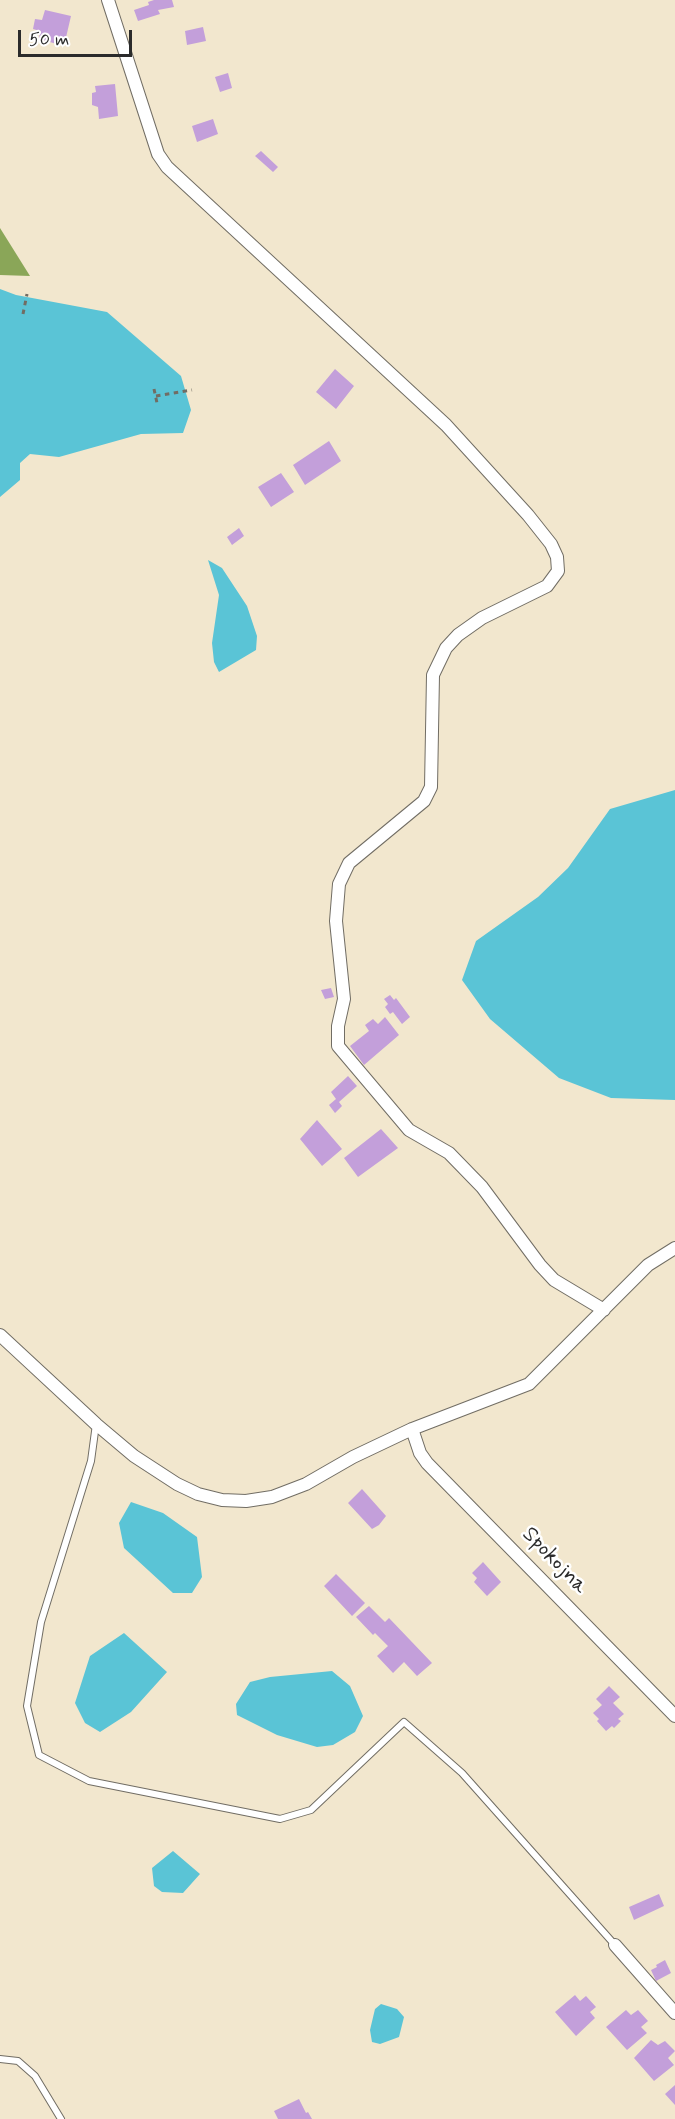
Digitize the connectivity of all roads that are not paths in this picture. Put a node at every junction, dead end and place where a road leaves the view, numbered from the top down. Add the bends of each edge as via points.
1 (108, 0) edge
2 (675, 1248) edge
3 (604, 1310) junction
4 (0, 1335) edge
5 (96, 1424) junction
6 (412, 1430) junction
7 (675, 1716) edge
8 (615, 1945) joint
9 (675, 2013) edge
10 (0, 2059) edge
11 (61, 2119) edge

1 - 3 street via 158,154 166,167 446,425 528,515 557,557 558,571 547,586 482,618 446,648 433,675 431,787 424,801 349,863 339,884 336,921 344,999 338,1046 409,1130 449,1153 482,1187 554,1280
2 - 3 street via 648,1265
3 - 6 street via 529,1384
4 - 5 street
5 - 6 street via 134,1456 177,1484 222,1500 246,1501 272,1497 306,1484
5 - 8 lane via 91,1461 39,1632 27,1706 39,1755 89,1781 280,1818 311,1810 404,1722 462,1773
6 - 7 street, Spokojna via 427,1463
8 - 9 street
10 - 11 lane via 18,2061 35,2076

